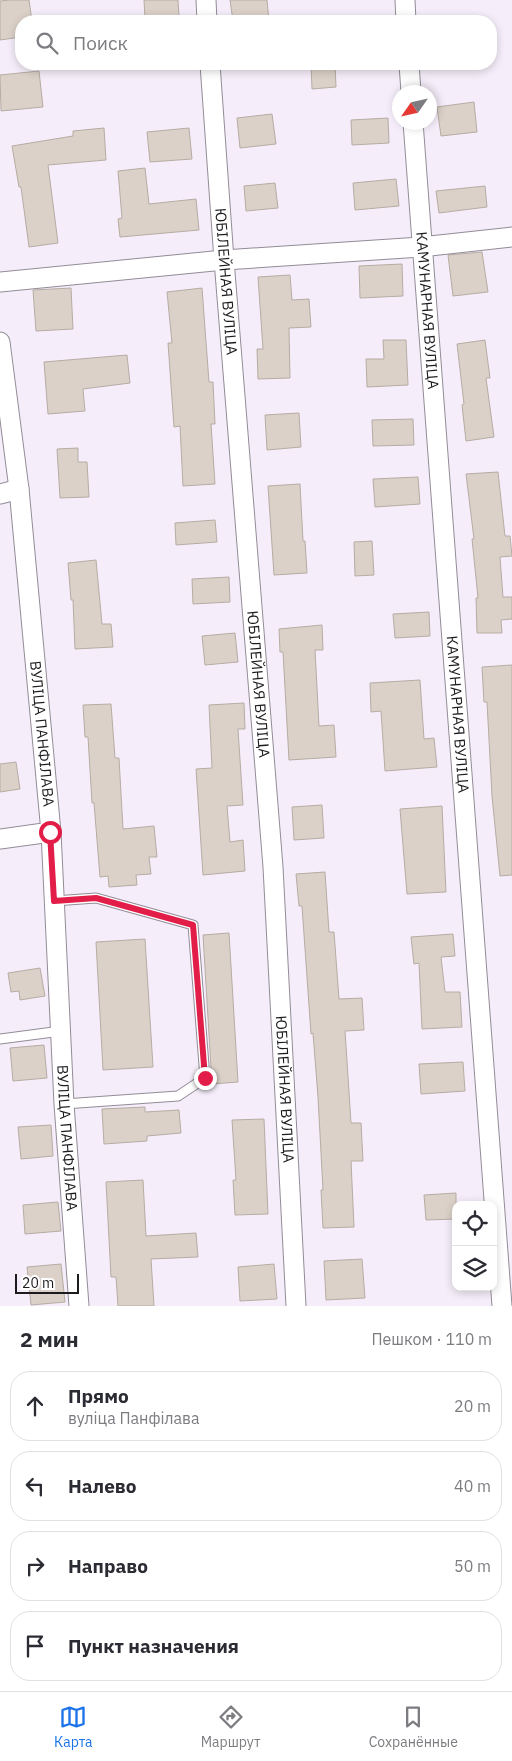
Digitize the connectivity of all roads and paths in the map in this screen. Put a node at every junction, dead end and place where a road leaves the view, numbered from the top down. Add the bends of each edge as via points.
1 (206, 0) edge
2 (405, 0) edge
3 (207, 15) edge
4 (406, 15) edge
5 (210, 70) edge
6 (409, 70) edge
7 (410, 85) edge
8 (414, 130) edge
9 (512, 237) edge
10 (421, 247) junction
11 (224, 260) junction
12 (0, 282) edge
13 (0, 342) edge
14 (19, 489) junction
15 (0, 494) edge
16 (50, 832) junction
17 (0, 839) edge
18 (54, 901) junction
19 (60, 1031) junction
20 (0, 1039) edge
21 (64, 1104) junction
22 (79, 1306) edge
23 (296, 1306) edge
24 (502, 1306) edge

1 - 3 street
2 - 4 street
5 - 11 street, ЮБІЛЕЙНАЯ ВУЛІЦА
6 - 7 street
8 - 10 street, КАМУНАРНАЯ ВУЛІЦА
9 - 10 street
10 - 11 street
10 - 24 street, КАМУНАРНАЯ ВУЛІЦА
11 - 12 street
11 - 23 street, ЮБІЛЕЙНАЯ ВУЛІЦА via 273,867
13 - 14 street, ВУЛІЦА ПАНФІЛАВА
14 - 15 street
14 - 16 street, ВУЛІЦА ПАНФІЛАВА
16 - 17 street
16 - 18 street, ВУЛІЦА ПАНФІЛАВА
18 - 19 street, ВУЛІЦА ПАНФІЛАВА
18 - 21 lane via 96,898 193,925 205,1078 178,1096
19 - 20 lane
19 - 21 street, ВУЛІЦА ПАНФІЛАВА
21 - 22 street, ВУЛІЦА ПАНФІЛАВА

